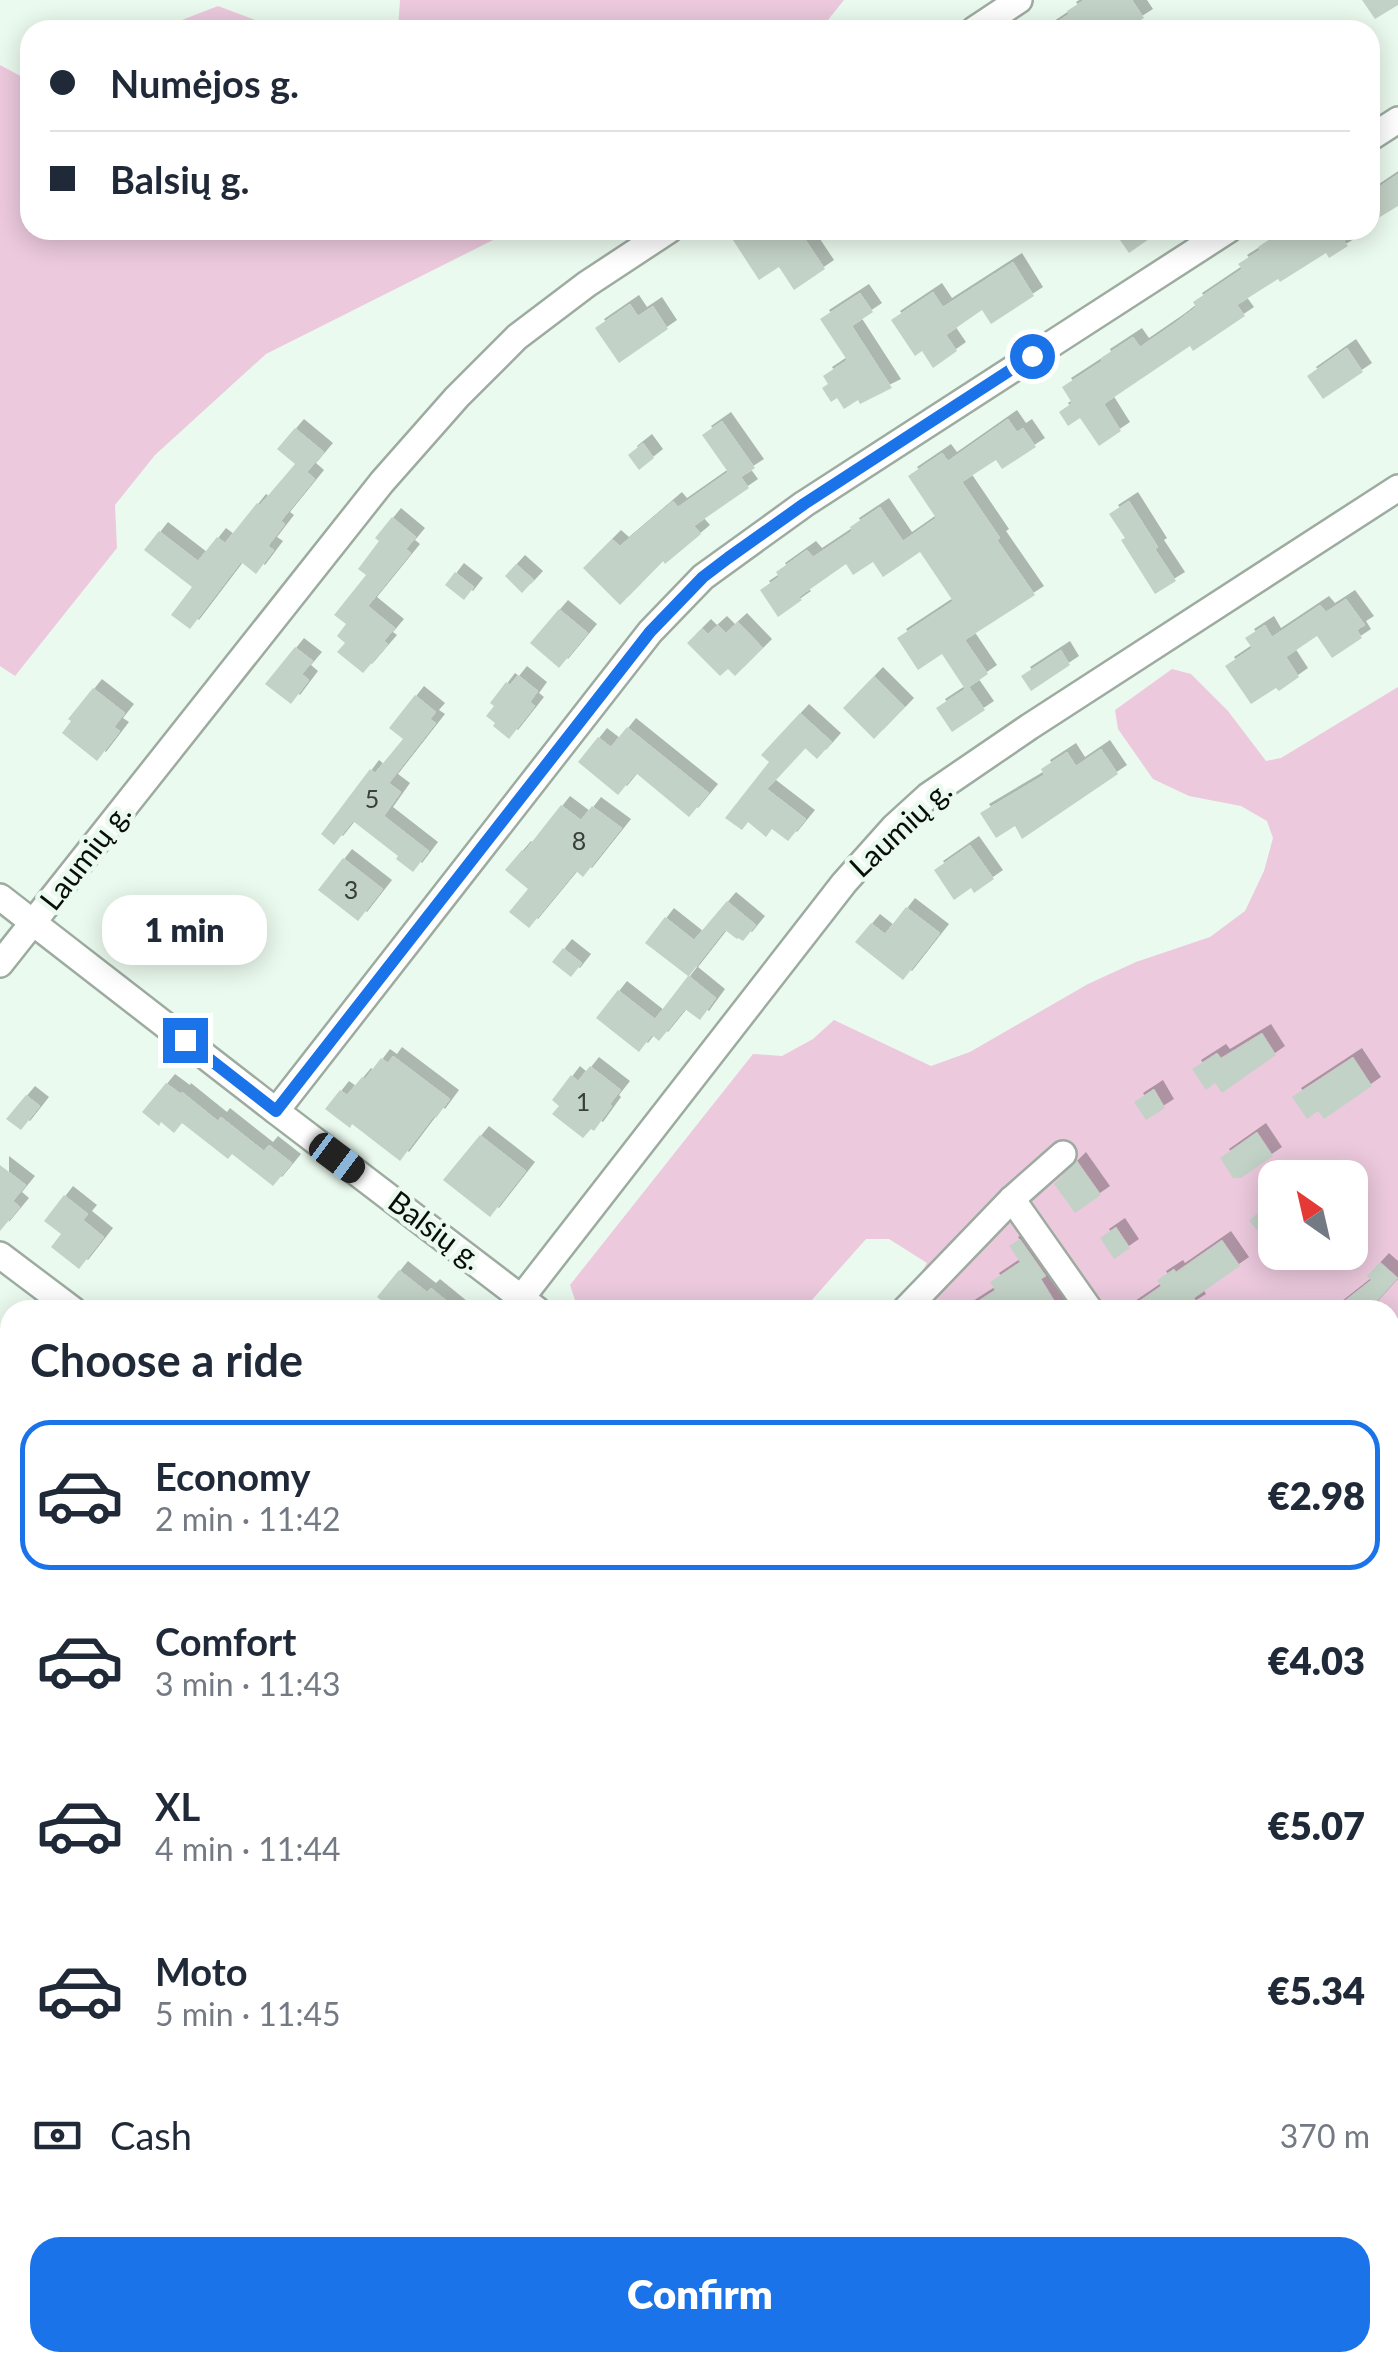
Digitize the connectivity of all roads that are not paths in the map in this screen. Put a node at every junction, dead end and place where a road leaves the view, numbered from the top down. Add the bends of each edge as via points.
1 (1020, 0) edge
2 (989, 20) edge
3 (654, 240) edge
4 (1213, 240) edge
5 (1398, 488) edge
6 (0, 896) edge
7 (34, 922) junction
8 (0, 964) edge
9 (276, 1111) junction
10 (1063, 1154) dead end
11 (1012, 1200) junction
12 (0, 1255) edge
13 (60, 1300) edge
14 (525, 1300) edge
15 (533, 1300) edge
16 (915, 1300) edge
17 (1083, 1300) edge

1 - 2 street
3 - 7 street, Laumių g. via 517,338 457,397 382,482
4 - 9 street via 804,504 703,577 650,632
5 - 15 street, Laumių g. via 1015,737 894,827 844,883
6 - 7 street, Balsių g.
7 - 8 street, Laumių g.
7 - 9 street, Balsių g.
9 - 14 street, Balsių g.
10 - 11 street
11 - 16 street
11 - 17 street
12 - 13 street

